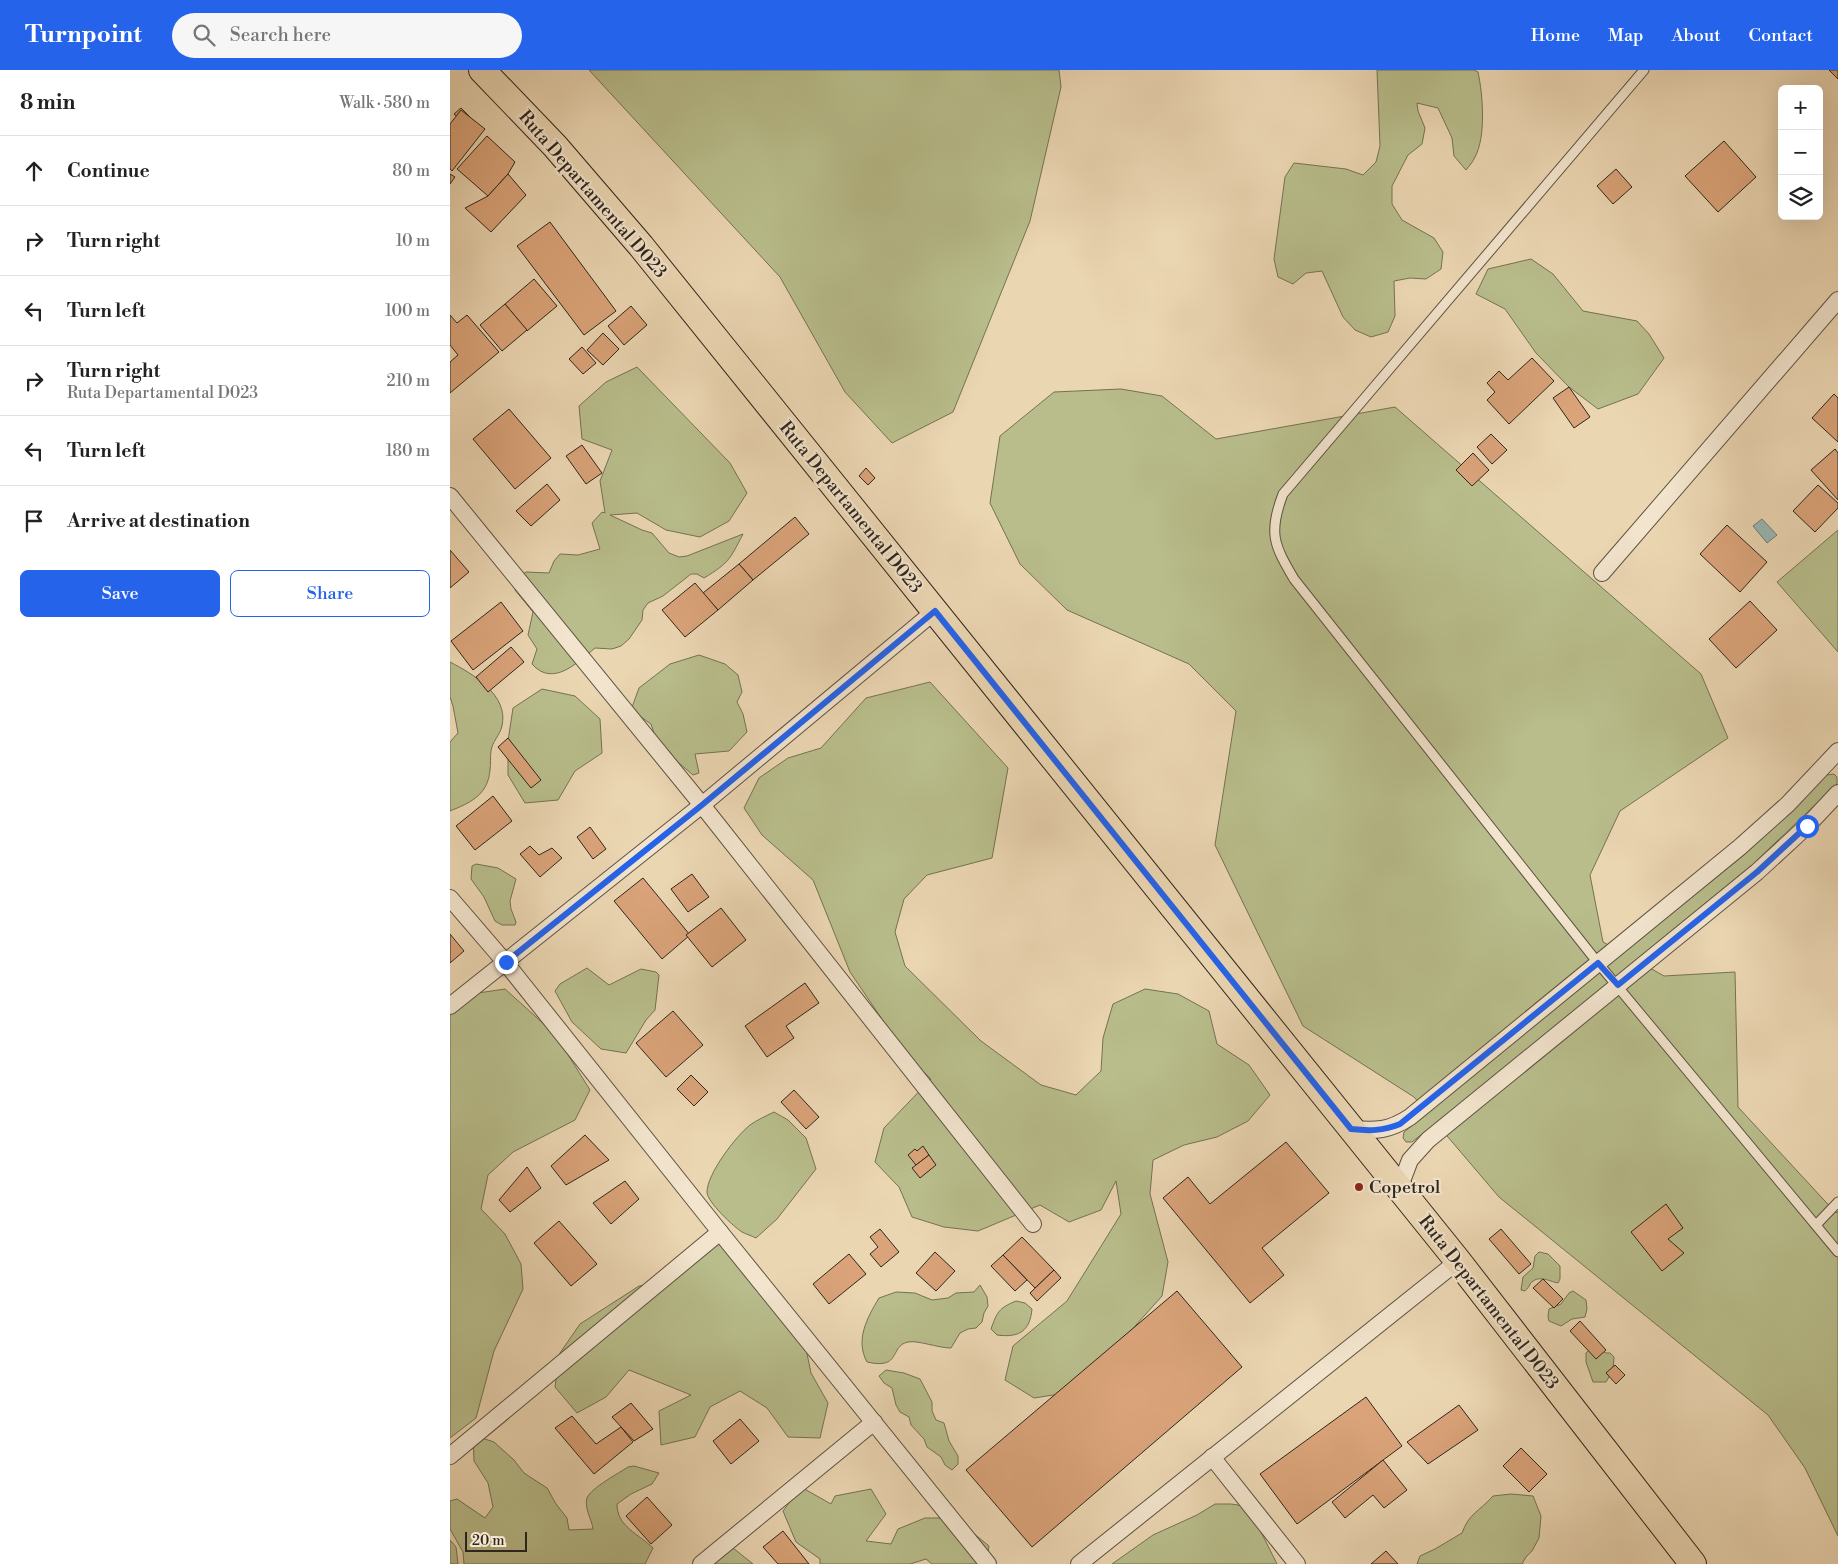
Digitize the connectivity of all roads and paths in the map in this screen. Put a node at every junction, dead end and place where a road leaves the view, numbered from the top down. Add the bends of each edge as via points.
1 (482, 70) edge
2 (1644, 70) edge
3 (1838, 300) edge
4 (450, 496) edge
5 (1602, 572) dead end
6 (935, 611) junction
7 (1835, 759) edge
8 (1838, 793) edge
9 (702, 805) junction
10 (450, 898) edge
11 (506, 962) junction
12 (1598, 963) junction
13 (1618, 985) junction
14 (450, 1006) edge
15 (1351, 1129) junction
16 (1399, 1189) junction
17 (1838, 1202) edge
18 (1033, 1224) dead end
19 (1816, 1225) junction
20 (720, 1232) junction
21 (1838, 1252) edge
22 (1458, 1261) junction
23 (874, 1422) junction
24 (450, 1456) edge
25 (1212, 1457) junction
26 (702, 1564) edge
27 (988, 1564) edge
28 (1079, 1564) edge
29 (1297, 1564) edge
30 (1692, 1564) edge

1 - 6 main road, Ruta Departamental D023 via 555,146 641,246
2 - 12 lane via 1283,494 1274,526 1274,539 1294,579
3 - 5 street
4 - 9 street
6 - 9 street
6 - 15 main road, Ruta Departamental D023
7 - 12 street via 1740,847
8 - 13 street via 1757,872
9 - 11 street
9 - 18 street
10 - 11 street
11 - 14 street
11 - 20 street
12 - 13 lane
12 - 15 street via 1400,1124 1373,1131
13 - 16 street via 1422,1145 1410,1160
13 - 19 lane
15 - 16 main road, Ruta Departamental D023
16 - 22 main road, Ruta Departamental D023
17 - 19 lane
19 - 21 lane
20 - 23 street
20 - 24 street
22 - 25 street
22 - 30 main road, Ruta Departamental D023
23 - 26 street
23 - 27 street
25 - 28 street
25 - 29 street

